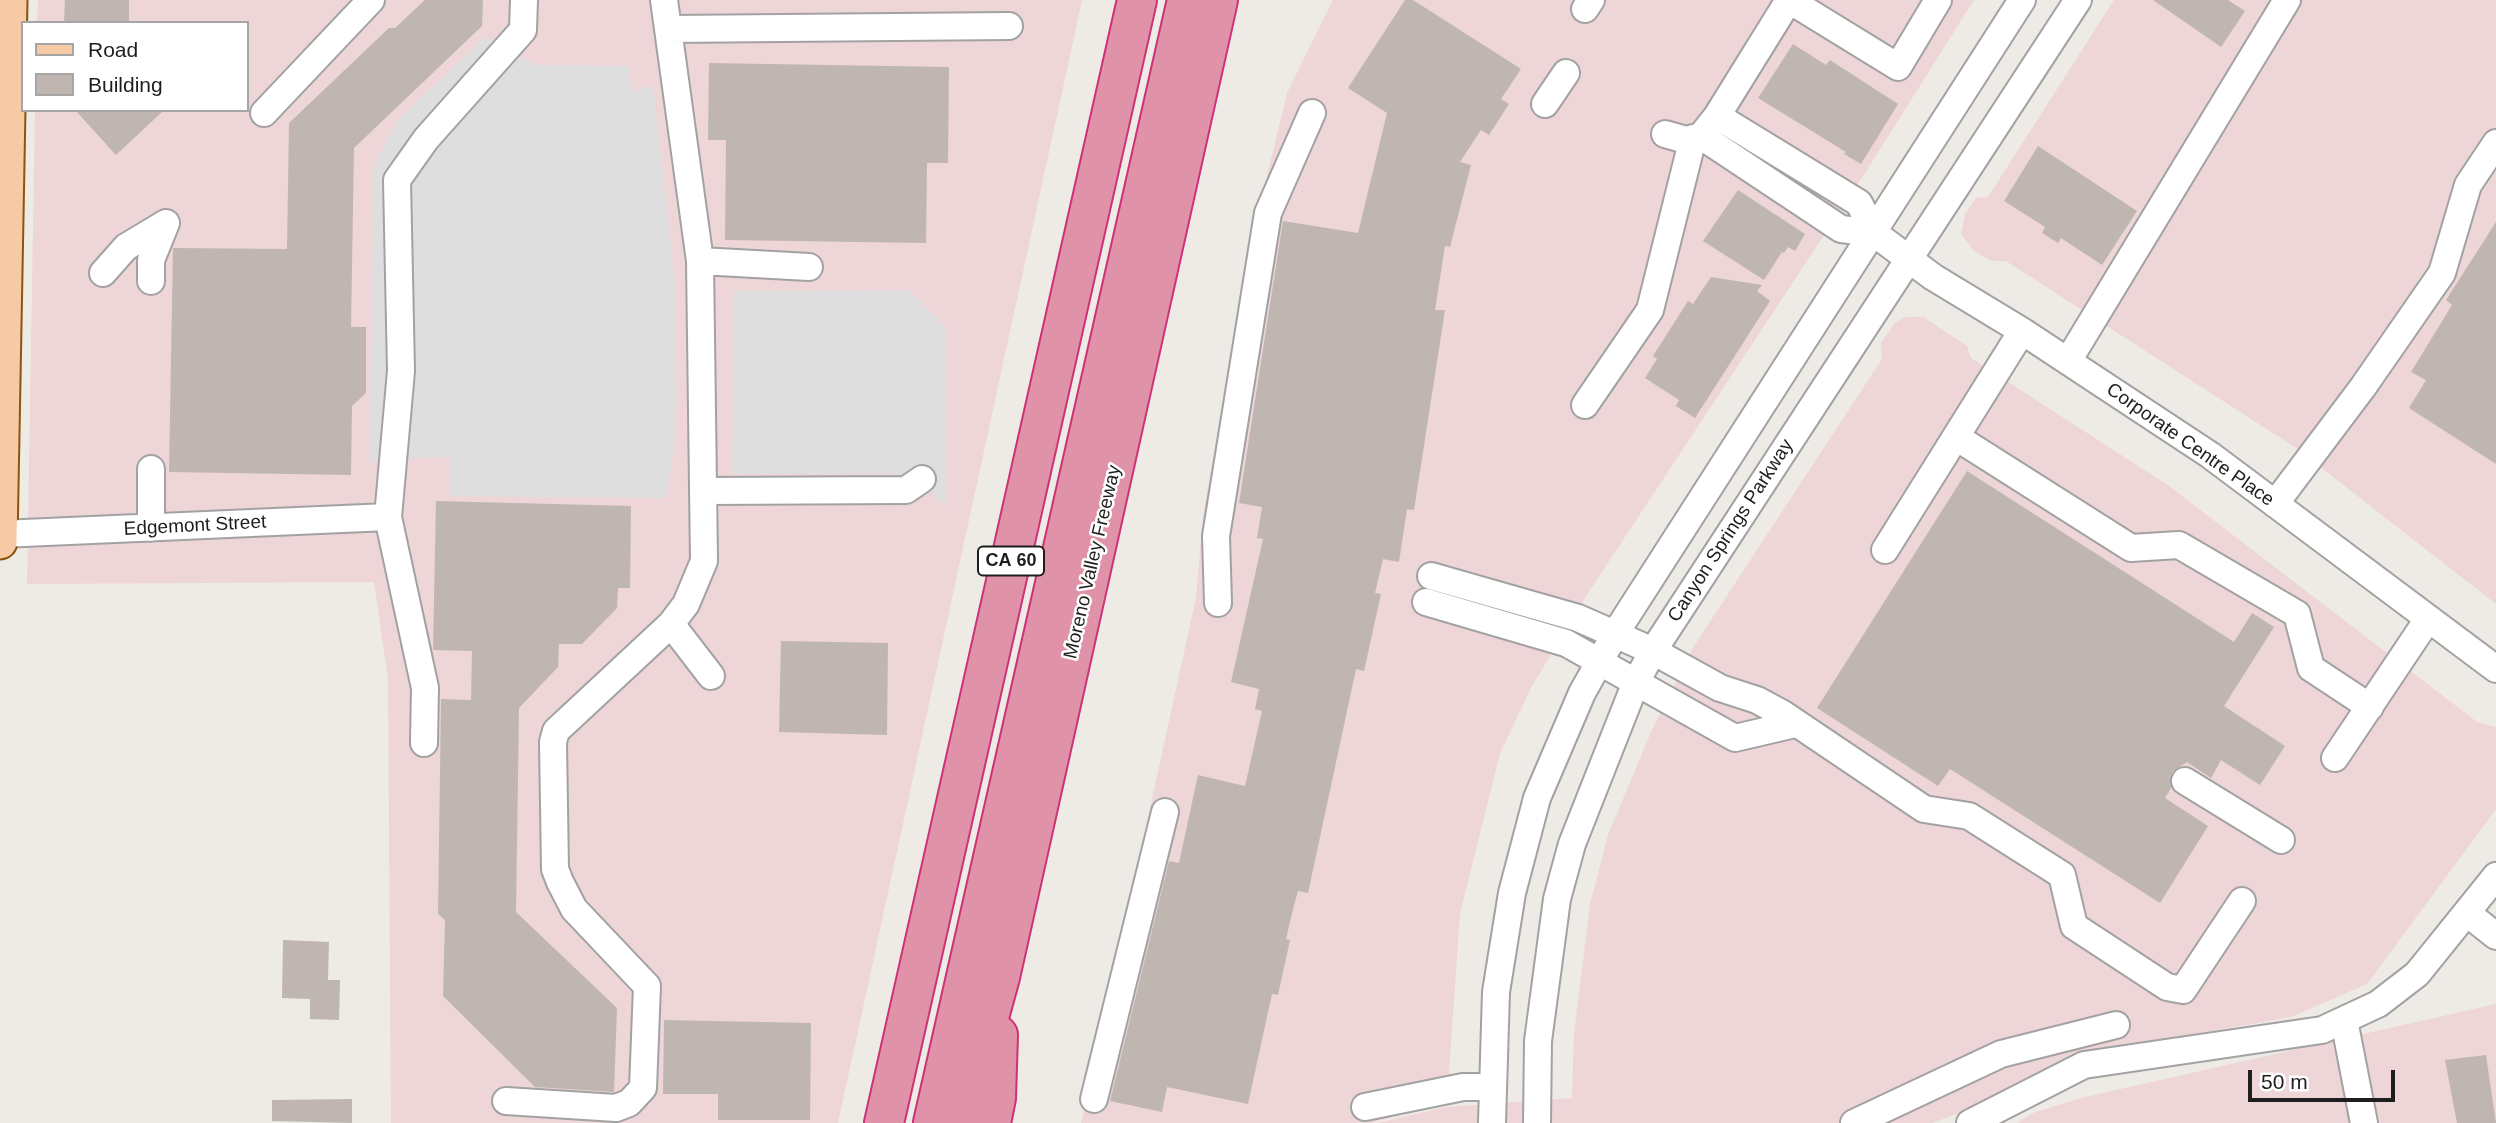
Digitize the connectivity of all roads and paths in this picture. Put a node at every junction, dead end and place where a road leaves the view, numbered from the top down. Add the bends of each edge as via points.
1 (9, 0) edge
2 (371, 0) edge
3 (524, 0) edge
4 (664, 0) edge
5 (1137, 0) edge
6 (1186, 0) edge
7 (1218, 0) edge
8 (1938, 0) edge
9 (2022, 0) edge
10 (2078, 0) edge
11 (2283, 2) edge
12 (1009, 26) dead end
13 (669, 29) junction
14 (1566, 73) dead end
15 (1545, 104) dead end
16 (264, 113) dead end
17 (1311, 113) dead end
18 (1704, 130) junction
19 (1665, 134) dead end
20 (2496, 143) edge
21 (1874, 233) junction
22 (3, 240) edge
23 (1910, 260) junction
24 (700, 261) junction
25 (809, 267) dead end
26 (103, 273) dead end
27 (151, 281) dead end
28 (2022, 331) junction
29 (2068, 361) junction
30 (1585, 405) dead end
31 (1956, 437) junction
32 (150, 469) dead end
33 (922, 479) dead end
34 (705, 491) junction
35 (2275, 503) junction
36 (388, 517) junction
37 (150, 528) junction
38 (1, 534) edge
39 (0, 542) edge
40 (1885, 550) dead end
41 (1218, 603) dead end
42 (2428, 619) junction
43 (671, 624) junction
44 (1615, 634) junction
45 (1653, 651) junction
46 (1599, 662) junction
47 (2496, 670) edge
48 (711, 676) dead end
49 (1636, 682) junction
50 (2370, 707) junction
51 (1795, 724) junction
52 (424, 743) dead end
53 (2335, 758) dead end
54 (2185, 780) dead end
55 (1165, 812) dead end
56 (2281, 840) dead end
57 (2496, 876) edge
58 (2242, 901) dead end
59 (2467, 913) junction
60 (2496, 936) edge
61 (1000, 977) junction
62 (2344, 1020) junction
63 (2116, 1025) dead end
64 (2029, 1047) junction
65 (2044, 1086) junction
66 (1492, 1087) junction
67 (1094, 1098) dead end
68 (506, 1101) dead end
69 (1364, 1107) dead end
70 (2013, 1114) edge
71 (1861, 1121) edge
72 (884, 1123) edge
73 (933, 1123) edge
74 (960, 1123) edge
75 (991, 1123) edge
76 (1492, 1123) edge
77 (1538, 1123) edge
78 (1970, 1123) edge
79 (2364, 1123) edge

1 - 22 main road
2 - 16 street
3 - 36 street via 523,30 426,139 397,180 401,372
4 - 13 street
5 - 72 highway, CA 60
6 - 73 highway
7 - 61 highway, Moreno Valley Freeway
8 - 18 street via 1898,66 1788,0
9 - 21 street
10 - 23 street, Canyon Springs Parkway
11 - 29 street
12 - 13 street
13 - 24 street
14 - 15 street
17 - 41 street via 1268,213 1216,536
18 - 19 street via 1686,140
18 - 21 street via 1859,203
18 - 30 street via 1650,310
20 - 35 street via 2468,185 2442,274
21 - 23 street, Corporate Centre Place
21 - 44 street
22 - 38 main road
23 - 28 street, Corporate Centre Place
23 - 45 street, Canyon Springs Parkway
24 - 25 street
24 - 34 street
26 - 27 street via 126,247 166,223 151,260
28 - 29 street, Corporate Centre Place
28 - 31 street
29 - 35 street, Corporate Centre Place
31 - 40 street
31 - 50 street via 2130,548 2179,545 2297,614 2311,668
32 - 37 street
33 - 34 street via 906,490
34 - 43 street via 704,561 686,604
35 - 42 street, Corporate Centre Place
36 - 37 street, Edgemont Street
36 - 52 street via 425,688
37 - 38 street, Edgemont Street
38 - 39 main road
42 - 47 street, Corporate Centre Place
42 - 50 street
43 - 48 street
43 - 68 street via 556,731 553,742 555,869 574,909 647,986 643,1088 629,1103 616,1108
44 - 45 street
44 - 46 street
44 - 46 street via 1578,618 1429,589 1566,643
45 - 49 street, Canyon Springs Parkway
45 - 51 street via 1720,688 1757,700
46 - 49 street
46 - 66 street via 1537,797 1512,893 1496,992
49 - 51 street via 1735,738
49 - 77 street, Canyon Springs Parkway via 1572,844 1558,900 1538,1041
50 - 53 street
51 - 58 street via 1924,809 1969,816 2062,875 2074,926 2166,987 2183,990
54 - 56 street
55 - 67 street
57 - 59 street
59 - 60 street
59 - 62 street via 2417,974 2378,1004
61 - 74 highway, Moreno Valley Freeway
61 - 75 highway
62 - 65 street via 2322,1030 2084,1065
62 - 79 street
63 - 64 street
64 - 65 street
64 - 71 street via 2001,1054
65 - 70 street
66 - 69 street via 1463,1087
66 - 76 street
70 - 78 street

